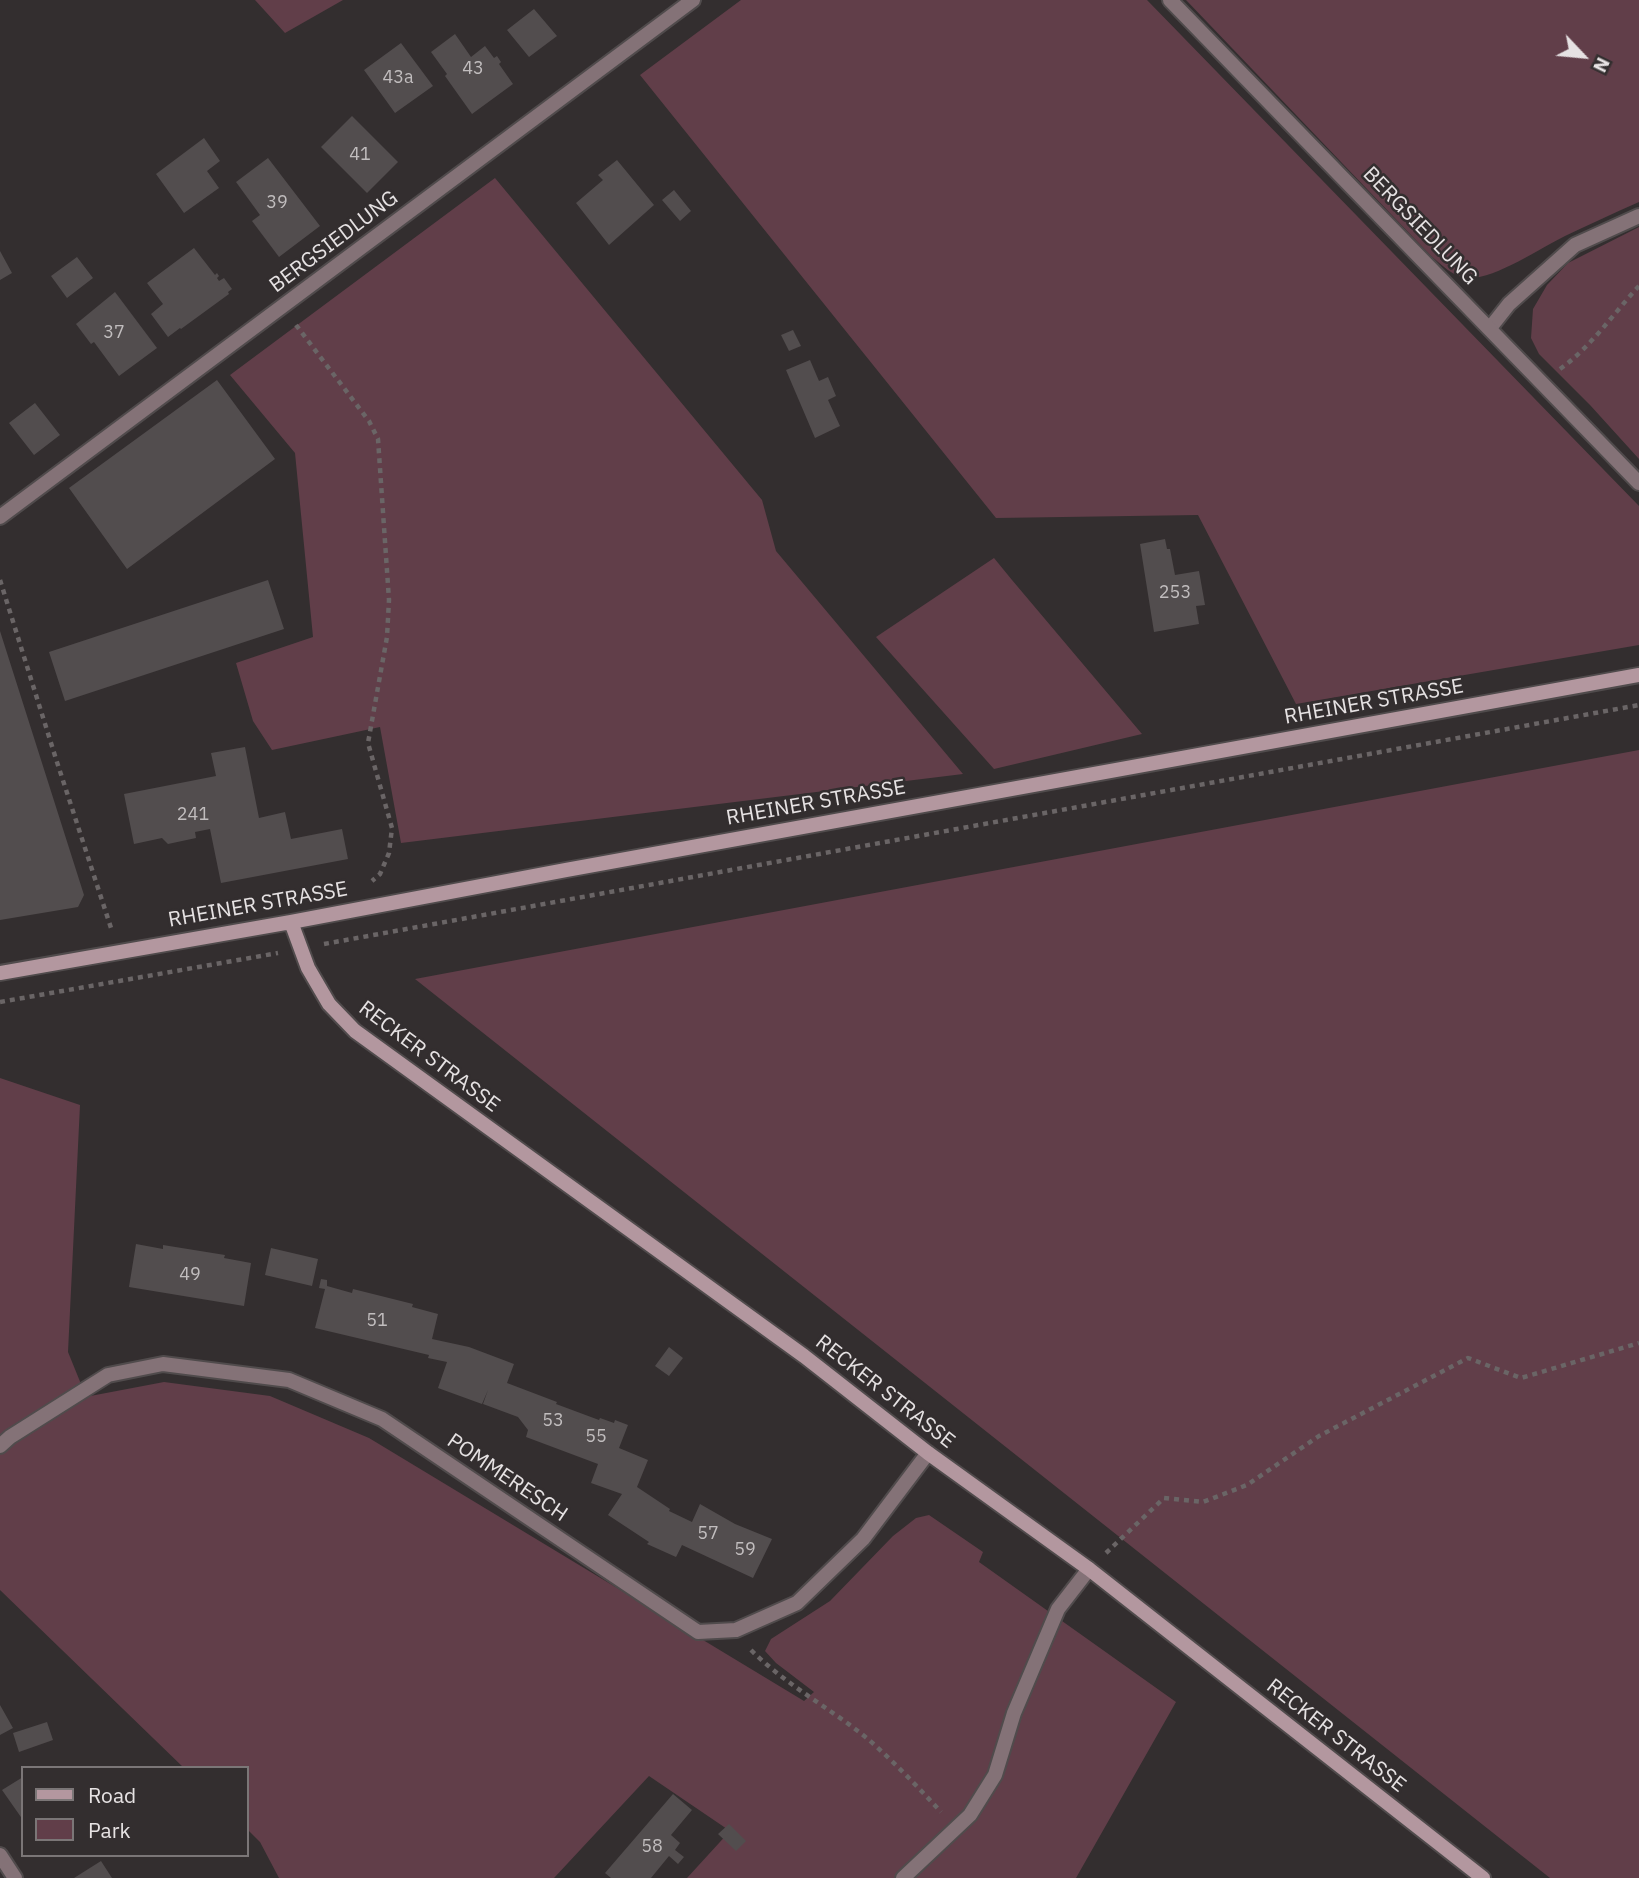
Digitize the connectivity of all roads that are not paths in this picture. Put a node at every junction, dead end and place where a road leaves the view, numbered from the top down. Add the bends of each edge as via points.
1 (693, 0) edge
2 (1170, 0) edge
3 (1639, 216) edge
4 (1490, 328) junction
5 (1639, 484) edge
6 (0, 517) edge
7 (1639, 675) edge
8 (290, 922) junction
9 (0, 973) edge
10 (0, 1446) edge
11 (928, 1453) junction
12 (1089, 1569) junction
13 (0, 1855) edge
14 (15, 1878) edge
15 (904, 1878) edge
16 (1483, 1878) edge

1 - 6 street, BERGSIEDLUNG
2 - 4 street, BERGSIEDLUNG
3 - 4 street via 1575,245 1509,304
4 - 5 street, BERGSIEDLUNG
7 - 8 main road, RHEINER STRASSE
8 - 9 main road, RHEINER STRASSE
8 - 11 main road, RECKER STRASSE via 308,968 329,1004 355,1031 804,1356
10 - 11 street, POMMERESCH via 108,1375 163,1364 289,1380 382,1419 698,1632 736,1630 797,1603 863,1539
11 - 12 main road, RECKER STRASSE
12 - 15 street via 1058,1609 1014,1713 995,1775 970,1815
12 - 16 main road, RECKER STRASSE
13 - 14 street

